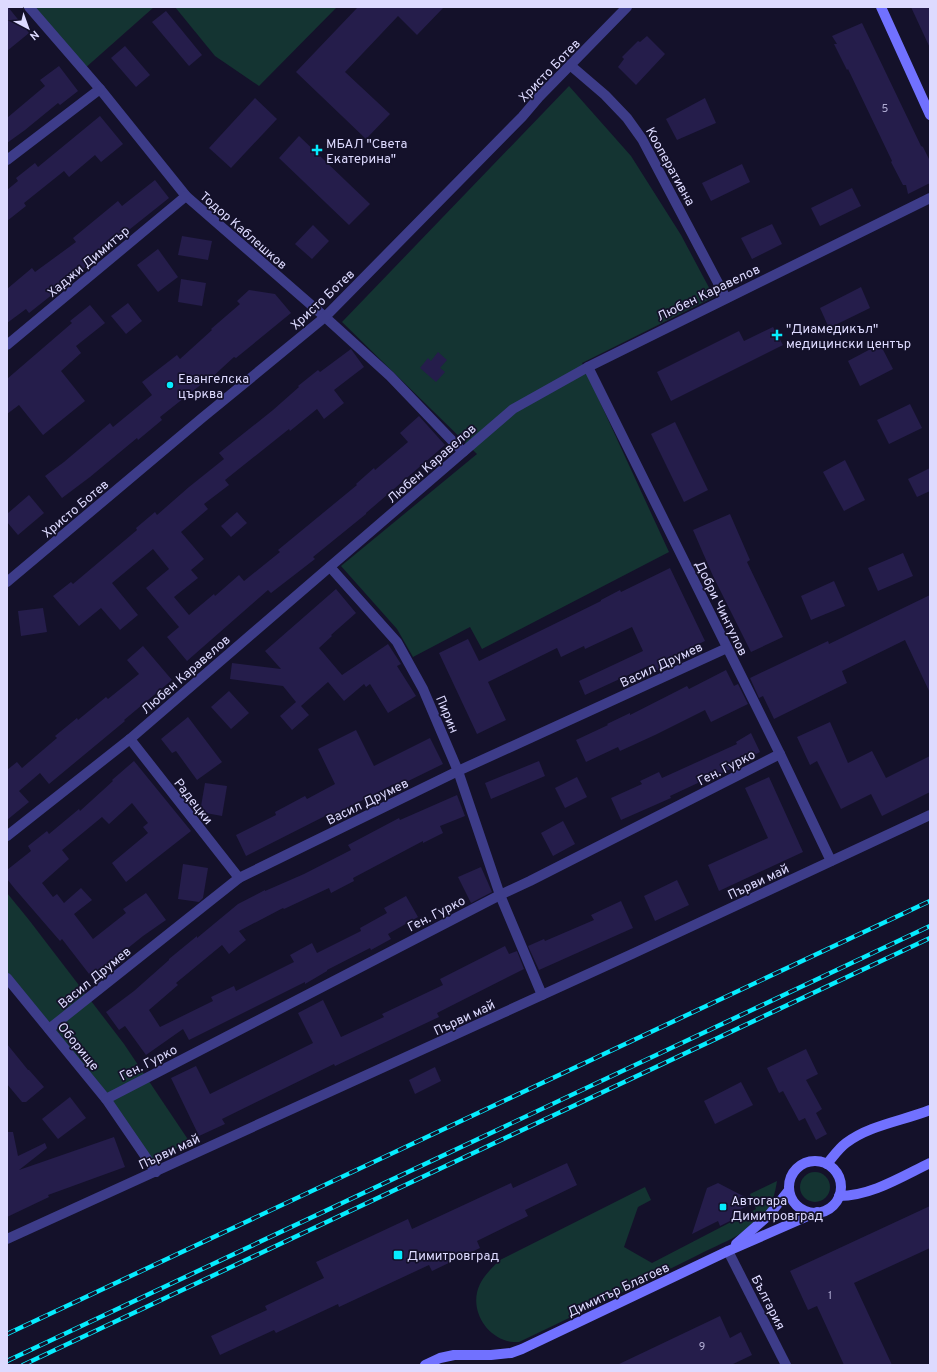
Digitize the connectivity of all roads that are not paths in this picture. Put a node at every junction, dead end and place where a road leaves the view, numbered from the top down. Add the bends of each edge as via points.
1 (29, 7) edge
2 (627, 7) edge
3 (881, 7) edge
4 (570, 65) junction
5 (100, 89) junction
6 (930, 114) edge
7 (7, 160) edge
8 (186, 196) junction
9 (930, 198) edge
10 (726, 298) junction
11 (325, 317) junction
12 (7, 345) edge
13 (588, 367) junction
14 (463, 452) junction
15 (330, 567) junction
16 (7, 582) edge
17 (727, 648) junction
18 (130, 739) junction
19 (780, 754) junction
20 (458, 771) junction
21 (930, 815) edge
22 (7, 836) edge
23 (831, 861) junction
24 (239, 878) junction
25 (500, 895) junction
26 (7, 978) edge
27 (542, 995) junction
28 (49, 1030) junction
29 (106, 1099) junction
30 (930, 1110) edge
31 (930, 1163) edge
32 (827, 1164) junction
33 (156, 1172) junction
34 (789, 1190) junction
35 (839, 1196) junction
36 (817, 1212) junction
37 (7, 1239) edge
38 (728, 1251) junction
39 (424, 1365) edge
40 (786, 1365) edge

1 - 5 street, Тодор Каблешков
2 - 4 street, Христо Ботев
3 - 6 street
4 - 10 street, Кооперативна via 605,95 627,118 642,139
4 - 11 street, Христо Ботев
5 - 7 street
5 - 8 street, Тодор Каблешков
8 - 11 street, Тодор Каблешков
8 - 12 street, Хаджи Димитър
9 - 10 street, Любен Каравелов
10 - 13 street, Любен Каравелов
11 - 14 street, Тодор Каблешков via 390,376
11 - 16 street, Христо Ботев
13 - 14 street, Любен Каравелов via 513,409
13 - 17 street, Добри Чинтулов
14 - 15 street, Любен Каравелов
15 - 18 street, Любен Каравелов
15 - 20 street, Пирин via 397,642 423,689
17 - 19 street, Добри Чинтулов
17 - 20 street, Васил Друмев
18 - 22 street, Любен Каравелов
18 - 24 street, Радецки
19 - 23 street, Добри Чинтулов
19 - 25 street, Ген. Гурко
20 - 24 street, Васил Друмев
20 - 25 street, Пирин
21 - 23 street, Първи май
23 - 27 street, Първи май
24 - 28 street, Васил Друмев
25 - 27 street, Пирин
25 - 29 street, Ген. Гурко
26 - 28 street, Оборище
27 - 33 street, Първи май
28 - 29 street, Оборище
29 - 33 street, Оборище
30 - 32 street via 864,1133 846,1143
31 - 35 street via 872,1190
32 - 34 street via 814,1161 800,1165 791,1176
32 - 35 street via 839,1178
33 - 37 street, Първи май
34 - 36 street via 798,1207
34 - 38 street via 769,1215
35 - 36 street via 830,1207
36 - 38 street, Димитър Благоев
38 - 39 street, Димитър Благоев via 522,1349 491,1355 454,1355
38 - 40 street, България

